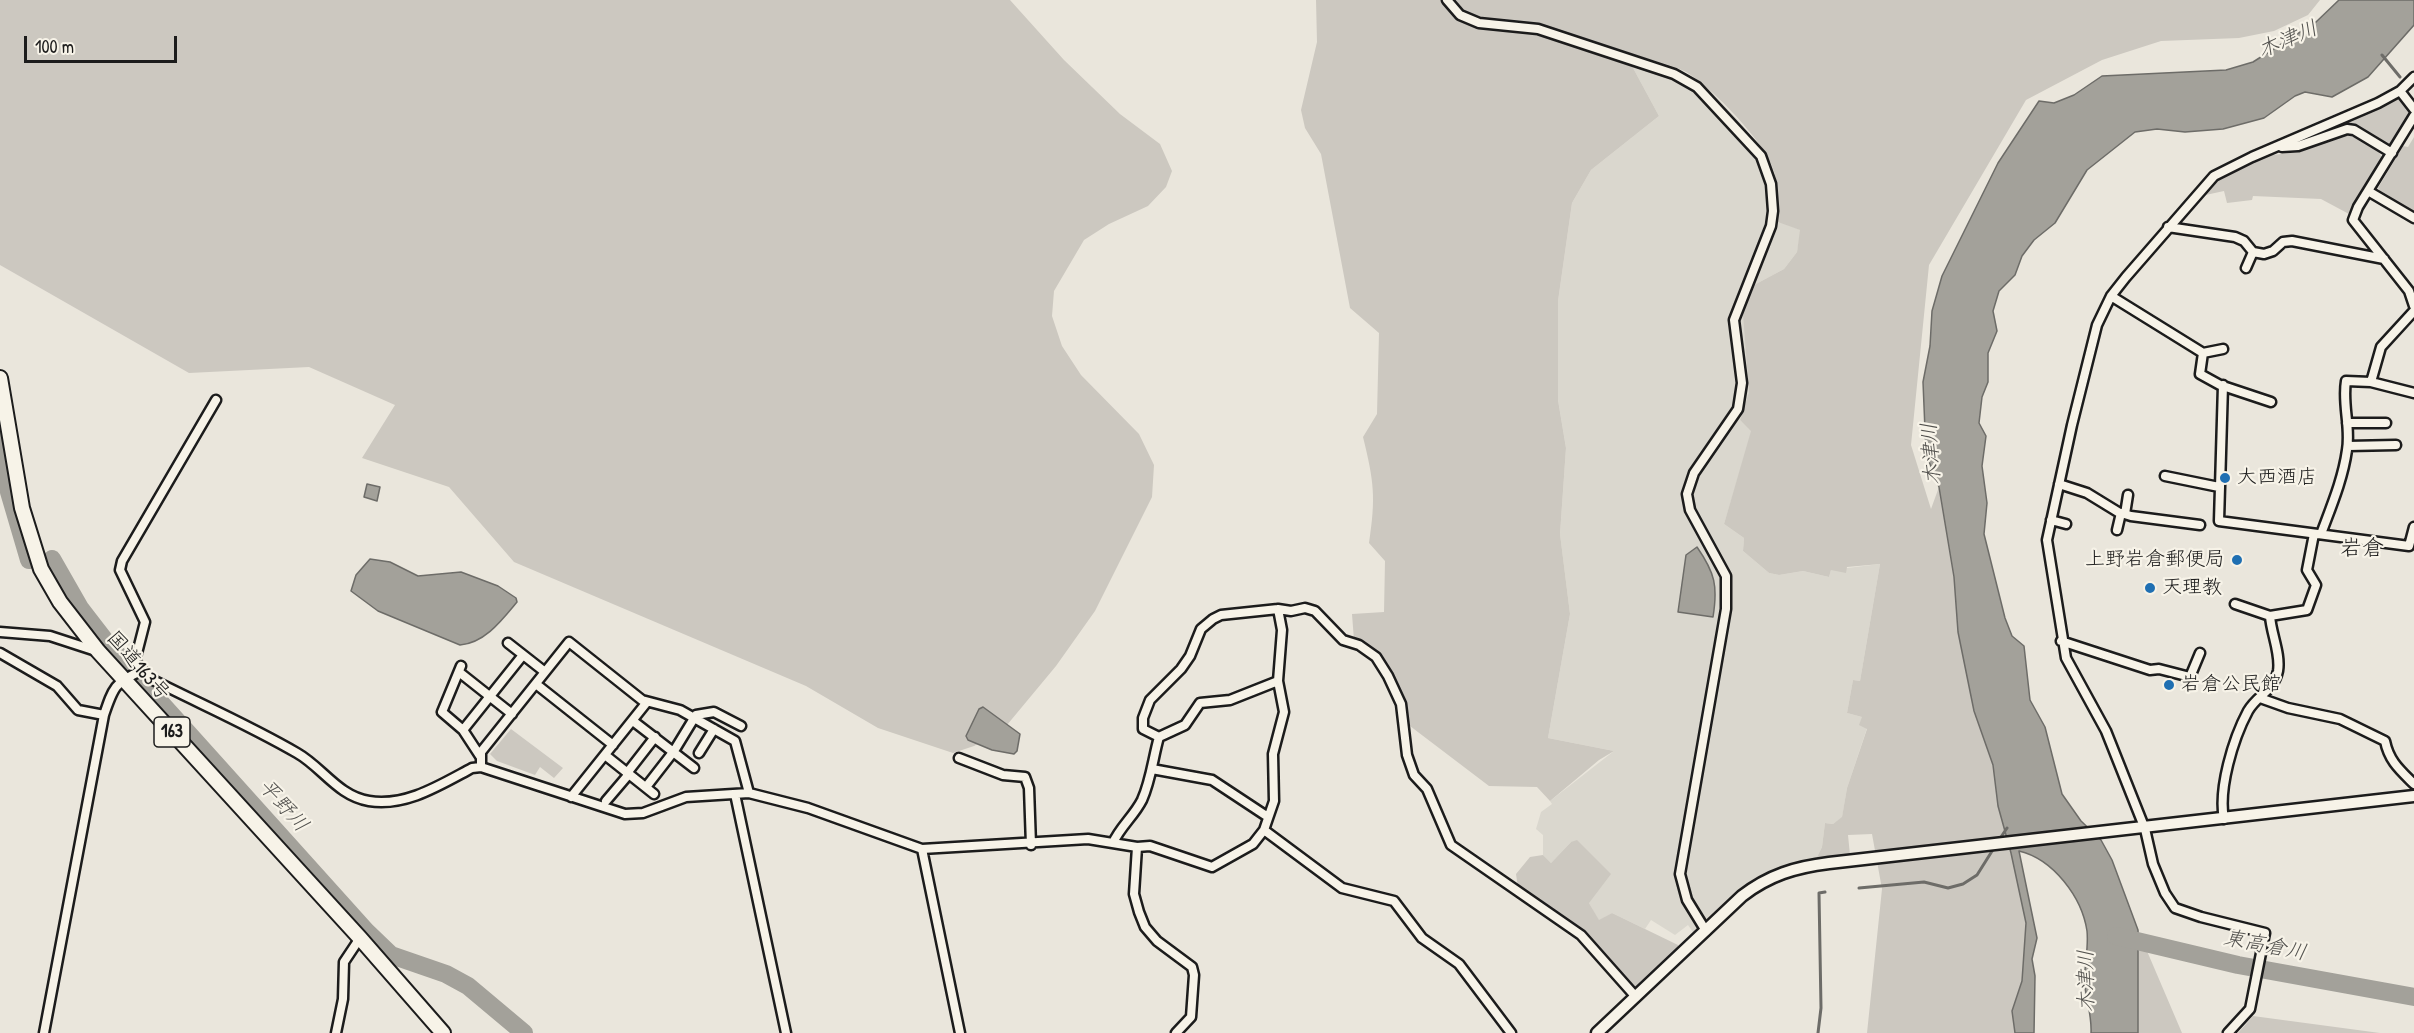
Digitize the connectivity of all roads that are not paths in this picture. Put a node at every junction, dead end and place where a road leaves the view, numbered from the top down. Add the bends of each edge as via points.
1 (1447, 0) edge
2 (2414, 77) edge
3 (2400, 91) junction
4 (2414, 109) edge
5 (2414, 116) edge
6 (2278, 147) junction
7 (2392, 153) junction
8 (2368, 191) junction
9 (2414, 218) edge
10 (2168, 227) junction
11 (2253, 252) junction
12 (2384, 259) junction
13 (2246, 268) dead end
14 (2111, 296) junction
15 (2414, 306) edge
16 (2414, 311) edge
17 (2223, 349) dead end
18 (2203, 353) junction
19 (0, 378) edge
20 (2371, 382) junction
21 (2223, 385) junction
22 (2414, 393) edge
23 (216, 400) dead end
24 (2271, 402) dead end
25 (2347, 423) junction
26 (2386, 423) dead end
27 (2396, 445) dead end
28 (2348, 447) junction
29 (2165, 476) dead end
30 (2059, 484) junction
31 (2219, 487) junction
32 (2128, 495) dead end
33 (2123, 514) junction
34 (2051, 520) junction
35 (2066, 524) dead end
36 (2200, 525) dead end
37 (2414, 526) edge
38 (2117, 530) dead end
39 (2318, 534) junction
40 (2235, 604) dead end
41 (1278, 609) junction
42 (2270, 616) junction
43 (0, 632) edge
44 (2061, 641) junction
45 (508, 643) dead end
46 (98, 651) junction
47 (0, 653) edge
48 (2200, 653) dead end
49 (523, 655) junction
50 (141, 671) junction
51 (545, 672) junction
52 (123, 679) junction
53 (1278, 681) junction
54 (536, 684) junction
55 (489, 696) junction
56 (2260, 698) junction
57 (647, 702) junction
58 (512, 714) junction
59 (104, 715) junction
60 (694, 717) junction
61 (633, 721) junction
62 (741, 726) dead end
63 (714, 729) junction
64 (463, 730) junction
65 (656, 737) junction
66 (1159, 737) junction
67 (613, 745) junction
68 (674, 751) junction
69 (699, 753) dead end
70 (605, 755) junction
71 (480, 756) junction
72 (958, 758) dead end
73 (481, 767) junction
74 (694, 768) dead end
75 (1152, 768) junction
76 (628, 773) junction
77 (2414, 784) edge
78 (646, 787) junction
79 (749, 793) junction
80 (654, 794) dead end
81 (735, 794) junction
82 (2414, 796) edge
83 (571, 797) junction
84 (606, 801) dead end
85 (1268, 817) junction
86 (2224, 819) junction
87 (2143, 829) junction
88 (1264, 830) junction
89 (1113, 843) junction
90 (1031, 845) junction
91 (1137, 847) junction
92 (922, 849) junction
93 (1706, 931) junction
94 (360, 938) junction
95 (1636, 997) junction
96 (44, 1033) edge
97 (336, 1033) edge
98 (443, 1033) edge
99 (786, 1033) edge
100 (960, 1033) edge
101 (1176, 1033) edge
102 (1511, 1033) edge
103 (1597, 1033) edge
104 (2228, 1033) edge

1 - 93 street via 1460,15 1479,23 1538,29 1684,79 1710,98 1758,150 1769,176 1771,226 1734,320 1742,384 1738,409 1694,473 1687,494 1690,510 1722,564 1728,585 1680,874 1687,900
2 - 3 street
3 - 4 street
3 - 6 street
5 - 7 street
6 - 7 street via 2298,146 2347,129
6 - 10 street via 2214,176
7 - 8 street
8 - 9 street
8 - 12 street via 2353,220
10 - 11 street via 2235,237
10 - 14 street
11 - 12 street via 2268,254 2283,242 2292,241
11 - 13 street
12 - 15 street via 2409,291
14 - 18 street
14 - 30 street via 2097,326
16 - 20 street via 2381,346
17 - 18 street
18 - 21 street via 2200,374
19 - 46 highway, 国道163号 / 163 via 22,508 41,570
20 - 22 street
20 - 25 street via 2346,381 2343,394
21 - 24 street
21 - 31 street
23 - 50 street via 122,561 120,570 146,622 135,661
25 - 26 street
25 - 28 street
27 - 28 street
28 - 39 street via 2342,478
29 - 31 street
30 - 33 street via 2087,493
30 - 34 street
31 - 39 street via 2220,521
32 - 33 street
33 - 36 street
33 - 38 street
34 - 35 street
34 - 44 street via 2047,555
37 - 39 street via 2409,546
39 - 42 street via 2307,570 2316,585 2311,606 2304,612
40 - 42 street
41 - 53 street via 1282,630
41 - 66 street via 1221,615 1201,629 1190,656 1147,705 1143,729
41 - 95 street via 1315,611 1342,640 1359,645 1376,657 1401,704 1407,755 1414,775 1427,789 1451,846 1581,935
42 - 56 street via 2278,669 2273,686
43 - 46 street via 50,636
44 - 48 street via 2150,670 2190,677
44 - 87 street via 2071,671 2106,730
45 - 49 street
46 - 52 highway, 国道163号 / 163
47 - 59 street via 57,686 78,710
49 - 51 street
49 - 55 street
50 - 52 street
50 - 73 street via 295,751 342,789 368,801 414,797
51 - 54 street
51 - 57 street via 569,642
52 - 59 street via 112,690
52 - 94 highway, 国道163号 / 163
53 - 66 street via 1230,700 1200,703 1185,725
53 - 85 street via 1284,712 1273,754 1274,801
54 - 58 street
54 - 67 street
55 - 58 street
55 - 64 street
55 - 64 street via 460,669 442,712
56 - 77 street via 2340,719 2385,741 2393,764
56 - 86 street via 2249,710 2226,775 2221,805
57 - 60 street via 673,707
57 - 61 street
58 - 71 street
59 - 96 street
60 - 62 street via 714,712
60 - 63 street
60 - 68 street
61 - 65 street
61 - 67 street
63 - 69 street
63 - 79 street via 737,744
64 - 71 street
65 - 68 street
65 - 76 street
66 - 75 street
67 - 70 street
68 - 74 street
68 - 78 street
70 - 76 street
70 - 83 street
71 - 73 street
72 - 90 street via 1003,775 1025,777 1029,788
73 - 83 street
75 - 85 street via 1212,780
75 - 89 street via 1141,801
76 - 78 street
76 - 84 street
78 - 80 street
79 - 81 street
79 - 92 street via 808,808
81 - 83 street via 686,797 635,815 613,812
81 - 99 street
82 - 86 street
85 - 88 street
86 - 87 street
87 - 93 street via 1788,870 1742,896
87 - 104 street via 2153,864 2175,908 2265,933 2250,1009
88 - 91 street via 1253,844 1212,867 1150,846
88 - 102 street via 1341,888 1394,901 1422,938 1459,964
89 - 90 street via 1064,840
89 - 91 street
90 - 92 street
91 - 101 street via 1134,894 1145,927 1189,962 1194,971 1191,1017
92 - 100 street
93 - 95 street
94 - 97 street via 344,962 343,999
94 - 98 highway, 国道163号 / 163
95 - 103 street

